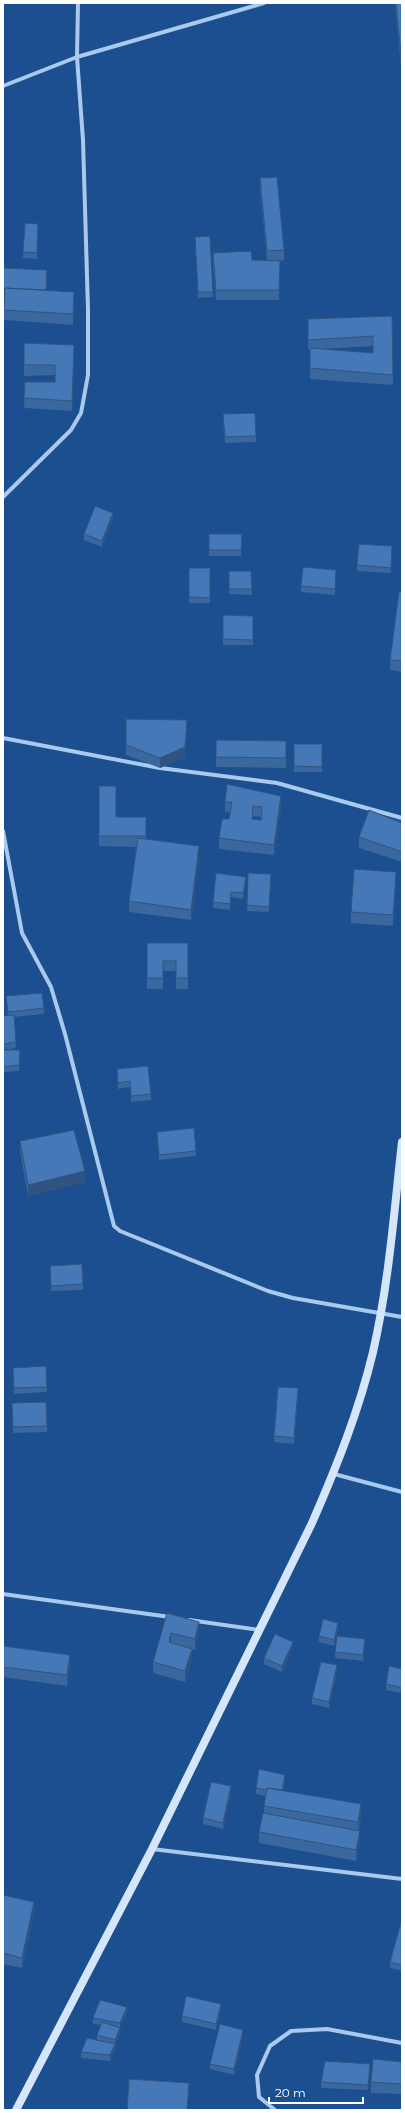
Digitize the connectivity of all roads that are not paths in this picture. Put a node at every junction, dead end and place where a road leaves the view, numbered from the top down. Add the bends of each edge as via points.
1 (78, 3) edge
2 (264, 3) edge
3 (77, 57) junction
4 (3, 86) edge
5 (3, 497) edge
6 (3, 738) edge
7 (402, 818) edge
8 (3, 831) edge
9 (402, 1142) edge
10 (380, 1313) junction
11 (402, 1317) edge
12 (334, 1474) junction
13 (402, 1492) edge
14 (3, 1594) edge
15 (174, 1618) edge
16 (182, 1619) edge
17 (260, 1630) junction
18 (152, 1849) junction
19 (402, 1879) edge
20 (402, 2043) edge
21 (16, 2110) edge
22 (275, 2110) edge

1 - 3 street
2 - 3 street
3 - 4 street
3 - 5 street via 83,156 88,375 81,413 71,430
6 - 7 street via 160,768 277,783
8 - 10 street via 22,933 51,987 66,1034 114,1226 120,1231 268,1291 293,1298
9 - 10 street
10 - 11 street
10 - 12 street via 373,1352
12 - 13 street
12 - 17 street
14 - 15 street
16 - 17 street
17 - 18 street
18 - 19 street
18 - 21 street
20 - 22 street via 327,2029 291,2031 270,2046 257,2075 259,2097

